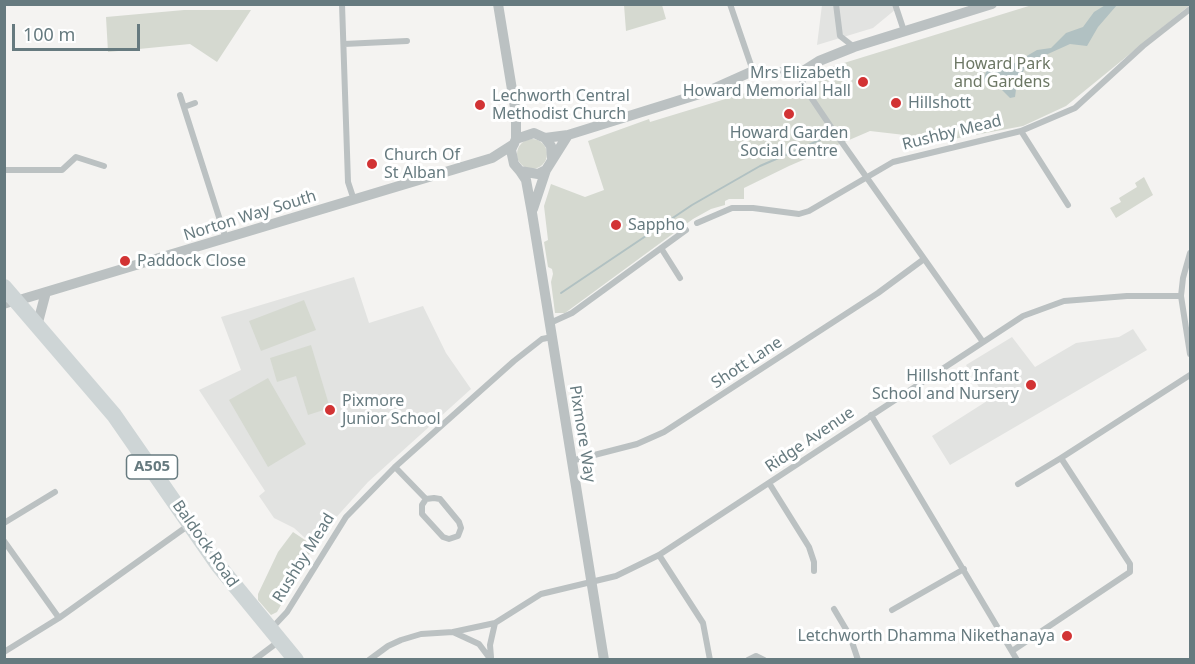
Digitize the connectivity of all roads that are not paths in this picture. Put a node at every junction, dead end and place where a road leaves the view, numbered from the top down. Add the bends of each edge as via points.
1 (342, 4) edge
2 (498, 4) edge
3 (730, 4) edge
4 (836, 4) edge
5 (895, 4) edge
6 (992, 4) edge
7 (1191, 9) edge
8 (904, 31) junction
9 (407, 41) dead end
10 (344, 44) junction
11 (854, 47) junction
12 (753, 71) junction
13 (800, 74) junction
14 (180, 94) dead end
15 (195, 103) dead end
16 (184, 107) junction
17 (516, 114) junction
18 (1021, 131) junction
19 (534, 133) junction
20 (568, 135) junction
21 (545, 138) junction
22 (515, 142) junction
23 (492, 158) junction
24 (552, 158) junction
25 (104, 166) dead end
26 (517, 168) junction
27 (4, 170) edge
28 (546, 170) junction
29 (867, 179) junction
30 (354, 200) junction
31 (1068, 205) dead end
32 (532, 213) junction
33 (697, 223) dead end
34 (686, 230) dead end
35 (227, 239) junction
36 (661, 248) junction
37 (1191, 253) edge
38 (924, 260) junction
39 (680, 278) dead end
40 (4, 287) edge
41 (46, 292) junction
42 (1180, 296) junction
43 (10, 304) edge
44 (550, 322) junction
45 (37, 326) junction
46 (552, 337) junction
47 (983, 342) junction
48 (1190, 350) edge
49 (1191, 375) edge
50 (871, 415) junction
51 (1061, 458) junction
52 (571, 461) junction
53 (395, 467) junction
54 (769, 483) junction
55 (1018, 484) dead end
56 (55, 492) dead end
57 (426, 499) junction
58 (4, 523) edge
59 (190, 525) junction
60 (4, 541) edge
61 (660, 555) junction
62 (964, 569) junction
63 (814, 571) dead end
64 (591, 580) junction
65 (834, 609) dead end
66 (892, 610) dead end
67 (59, 618) junction
68 (495, 623) junction
69 (453, 632) junction
70 (274, 635) junction
71 (1012, 651) junction
72 (4, 652) edge
73 (491, 659) edge
74 (254, 660) edge
75 (296, 660) edge
76 (369, 660) edge
77 (604, 660) edge
78 (710, 660) edge
79 (748, 660) edge
80 (764, 660) edge
81 (858, 660) edge
82 (1017, 660) edge

1 - 10 street
2 - 17 street
3 - 12 street
4 - 11 street via 840,36
5 - 8 street
6 - 8 street
7 - 18 street, Rushby Mead via 1143,46 1076,108
8 - 11 street
9 - 10 street
10 - 30 street via 348,182
11 - 13 street via 819,61
12 - 13 street
12 - 20 street via 706,92
13 - 29 street via 804,87
14 - 16 street
15 - 16 street
16 - 35 street
17 - 19 street
17 - 22 street
18 - 29 street, Rushby Mead via 905,158 882,167
18 - 31 street
19 - 21 street
19 - 22 street
20 - 21 street
20 - 24 street
21 - 24 street via 551,146
22 - 23 street, Norton Way South
22 - 26 street via 511,156
23 - 26 street via 506,160
23 - 30 street, Norton Way South
24 - 28 street
25 - 27 street via 76,157 62,170
26 - 28 street via 532,175
26 - 32 street, Pixmore Way via 526,180
28 - 32 street, Pixmore Way
29 - 33 street, Rushby Mead via 799,214 732,208
29 - 38 street
30 - 35 street, Norton Way South
32 - 44 street, Pixmore Way
34 - 36 street
35 - 41 street, Norton Way South
36 - 39 street
36 - 44 street via 572,313
37 - 42 street
38 - 47 street
38 - 52 street, Shott Lane via 664,432 637,444
40 - 43 main road, Baldock Road / A505
41 - 43 street, Norton Way South
41 - 45 street
42 - 47 street, Ridge Avenue via 1109,297 1054,304 1023,316
42 - 48 street
43 - 45 main road, Baldock Road / A505
44 - 46 street, Pixmore Way
45 - 59 main road, Baldock Road / A505 via 128,433
46 - 52 street, Pixmore Way
46 - 53 street, Rushby Mead via 542,339 514,361
47 - 50 street, Ridge Avenue
49 - 51 street
50 - 54 street, Ridge Avenue
50 - 62 street
51 - 55 street
51 - 71 street via 1130,564 1130,572
52 - 64 street, Pixmore Way
53 - 57 street
53 - 70 street, Rushby Mead via 346,517
54 - 61 street, Ridge Avenue
54 - 63 street via 809,547
56 - 58 street
57 - 57 street via 440,499 459,522 458,536 443,537 422,514
59 - 67 street
59 - 70 main road, Baldock Road / A505
60 - 67 street
61 - 64 street, Ridge Avenue via 616,576
61 - 78 street via 703,623
62 - 66 street
62 - 71 street
64 - 68 street, Ridge Avenue via 541,594
64 - 77 street, Pixmore Way
65 - 81 street
67 - 72 street
68 - 69 street
68 - 73 street
69 - 73 street via 479,644
69 - 76 street via 401,640
70 - 74 street, Rushby Mead
70 - 75 main road, Baldock Road / A505
71 - 82 street
79 - 80 street via 756,656

